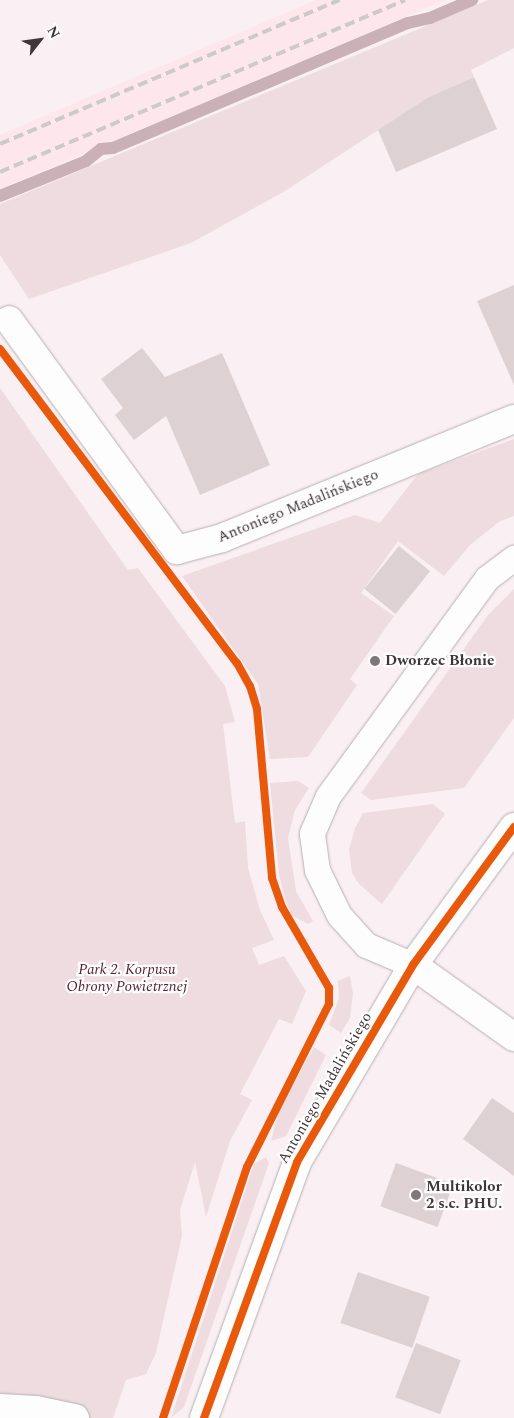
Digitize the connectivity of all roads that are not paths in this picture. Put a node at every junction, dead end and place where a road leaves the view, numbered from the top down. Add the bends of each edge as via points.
1 (9, 320) dead end
2 (514, 419) edge
3 (514, 558) edge
4 (514, 827) edge
5 (413, 965) junction
6 (514, 1037) edge
7 (0, 1408) edge
8 (76, 1418) edge
9 (204, 1418) edge

1 - 2 street, Antoniego Madalińskiego via 177,550 222,538
3 - 5 lane via 481,586 328,796 312,833 317,870 339,915 366,945
4 - 5 street, Antoniego Madalińskiego
5 - 6 street
5 - 9 street, Antoniego Madalińskiego via 293,1171
7 - 8 street via 36,1410

